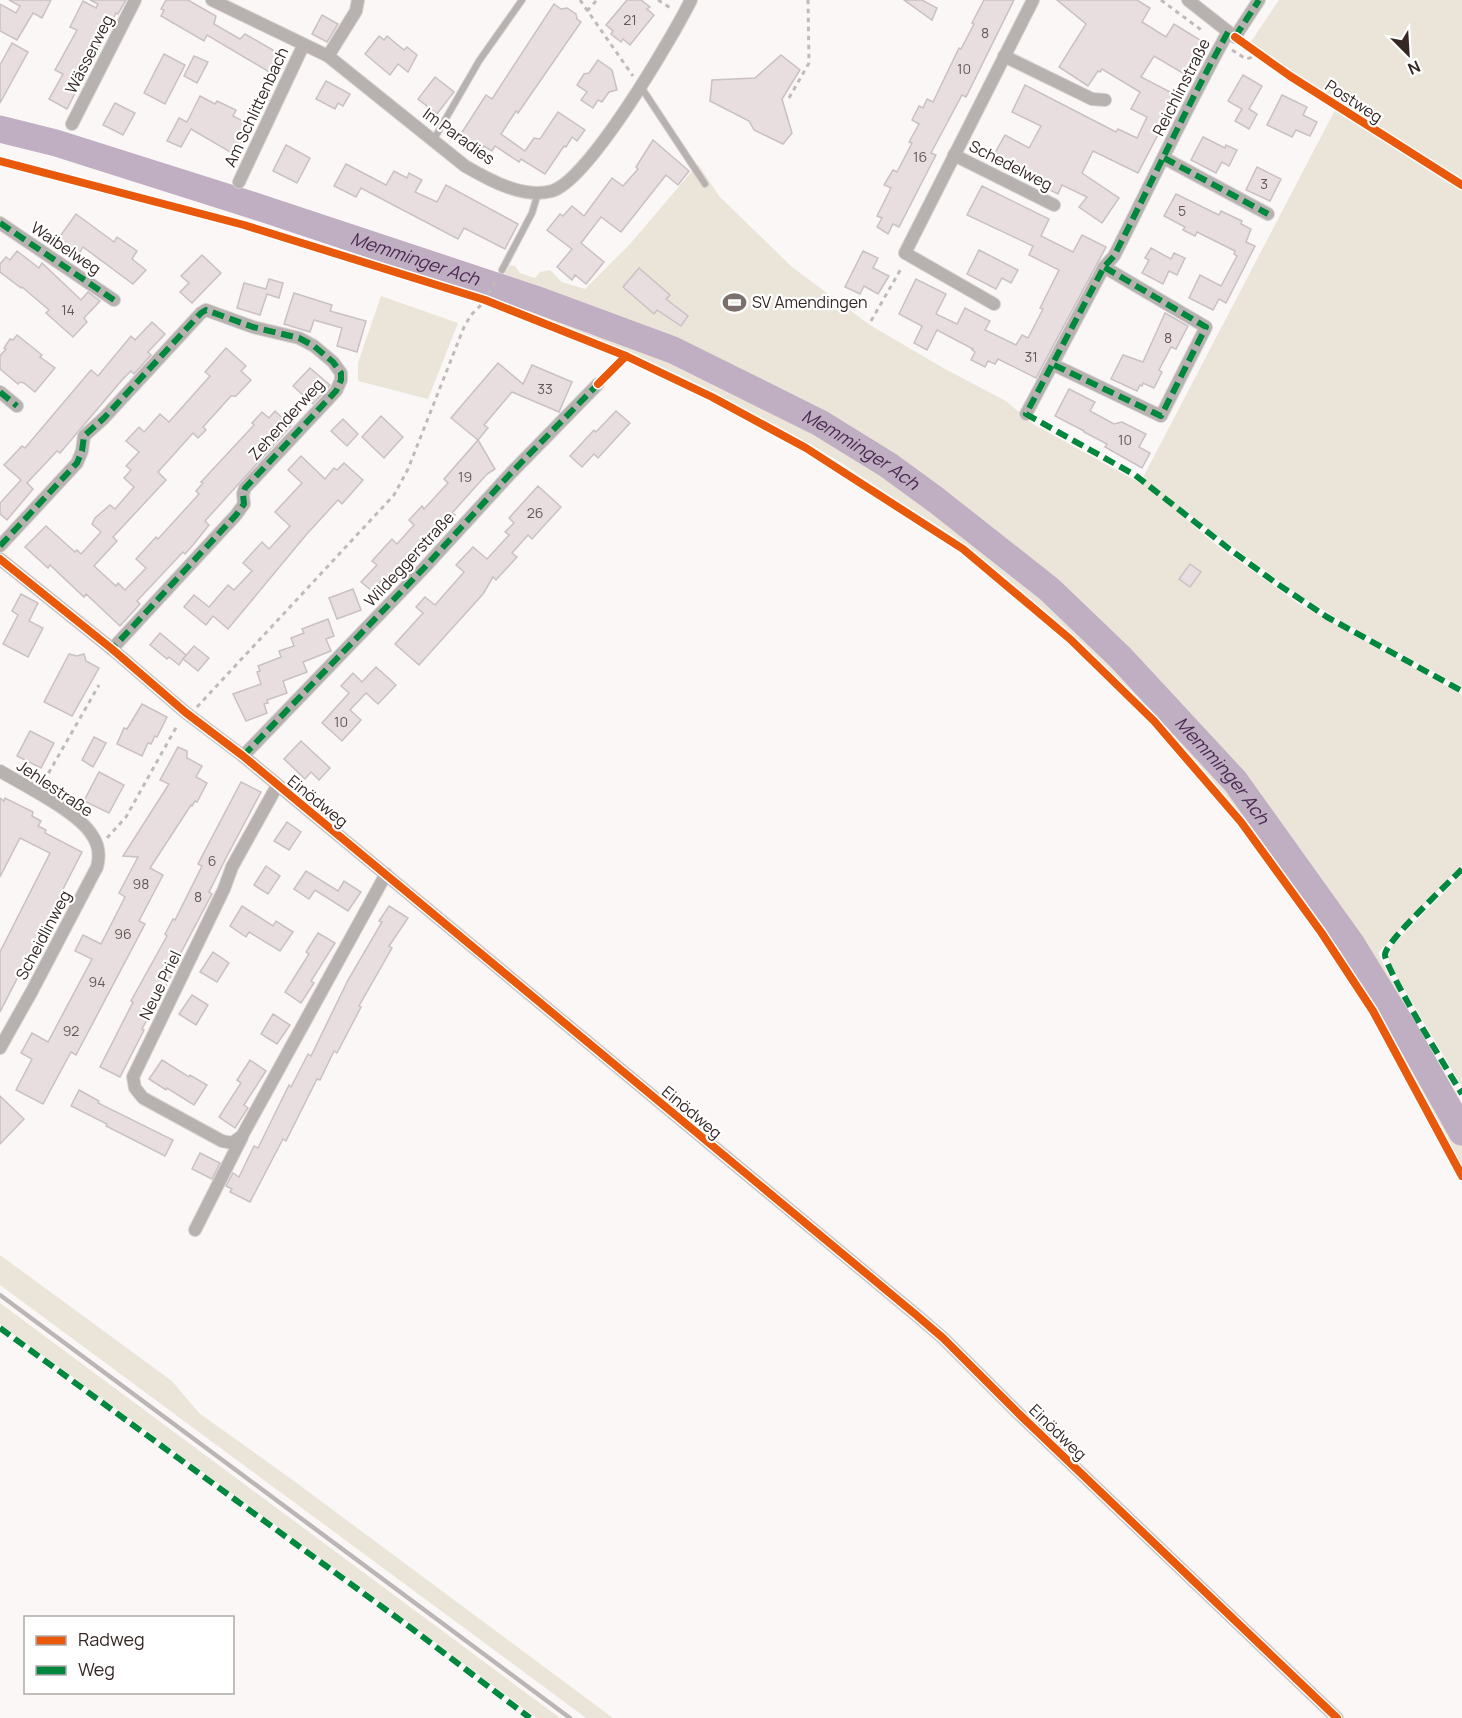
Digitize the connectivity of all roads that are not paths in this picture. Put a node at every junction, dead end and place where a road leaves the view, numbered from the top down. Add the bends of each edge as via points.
1 (135, 0) edge
2 (212, 0) edge
3 (358, 0) edge
4 (522, 0) edge
5 (691, 0) edge
6 (1033, 0) edge
7 (1188, 0) edge
8 (1259, 0) edge
9 (1232, 35) junction
10 (303, 46) junction
11 (328, 56) junction
12 (1004, 56) junction
13 (641, 87) junction
14 (1105, 100) dead end
15 (72, 124) dead end
16 (434, 140) junction
17 (954, 155) junction
18 (1164, 158) junction
19 (239, 182) dead end
20 (705, 184) dead end
21 (538, 192) junction
22 (1053, 205) dead end
23 (1268, 214) dead end
24 (0, 223) edge
25 (1104, 267) junction
26 (502, 270) road end
27 (114, 300) dead end
28 (994, 304) dead end
29 (1054, 365) junction
30 (598, 384) dead end
31 (0, 392) edge
32 (17, 406) dead end
33 (1026, 414) dead end
34 (0, 546) edge
35 (0, 559) edge
36 (112, 649) junction
37 (243, 756) junction
38 (0, 771) edge
39 (277, 786) junction
40 (97, 867) joint
41 (386, 874) junction
42 (0, 1048) edge
43 (242, 1136) junction
44 (195, 1230) dead end
45 (1337, 1718) edge

1 - 15 street, Wässerweg
2 - 10 street, Im Paradies
3 - 11 street via 356,12
4 - 16 lane via 479,61
5 - 13 street, Im Paradies
6 - 12 street, Schedelweg
7 - 9 street
8 - 9 street, Reichlinstraße
9 - 18 street, Reichlinstraße via 1176,128
10 - 11 street, Im Paradies
10 - 19 street, Am Schlittenbach
11 - 16 street, Im Paradies
12 - 14 street via 1092,99
12 - 17 street, Schedelweg
13 - 20 lane
13 - 21 street, Im Paradies via 577,173 552,191
16 - 21 street, Im Paradies via 482,176 518,190
17 - 22 street, Schedelweg
17 - 28 street, Schedelweg via 905,253
18 - 23 street, Reichlinstraße
18 - 25 street, Reichlinstraße via 1114,256
21 - 26 lane via 532,213
24 - 27 street, Waibelweg
25 - 29 street, Reichlinstraße
25 - 29 street via 1206,327 1161,416
29 - 33 street, Reichlinstraße
30 - 37 street, Wildeggerstraße
31 - 32 street
34 - 36 street, Zehenderweg via 77,463 84,436 206,310 299,338 333,362 341,374 336,391 245,488 244,504 236,514
35 - 36 street, Einödweg
36 - 37 street, Einödweg
37 - 39 street, Einödweg
38 - 40 street, Jehlestraße via 86,827 98,848
39 - 41 street, Einödweg
39 - 43 street, Neue Priel via 232,867 225,889 133,1077 143,1098 222,1141 232,1143
40 - 42 street, Scheidlinweg
41 - 43 street
41 - 45 street, Einödweg via 936,1332
43 - 44 street

